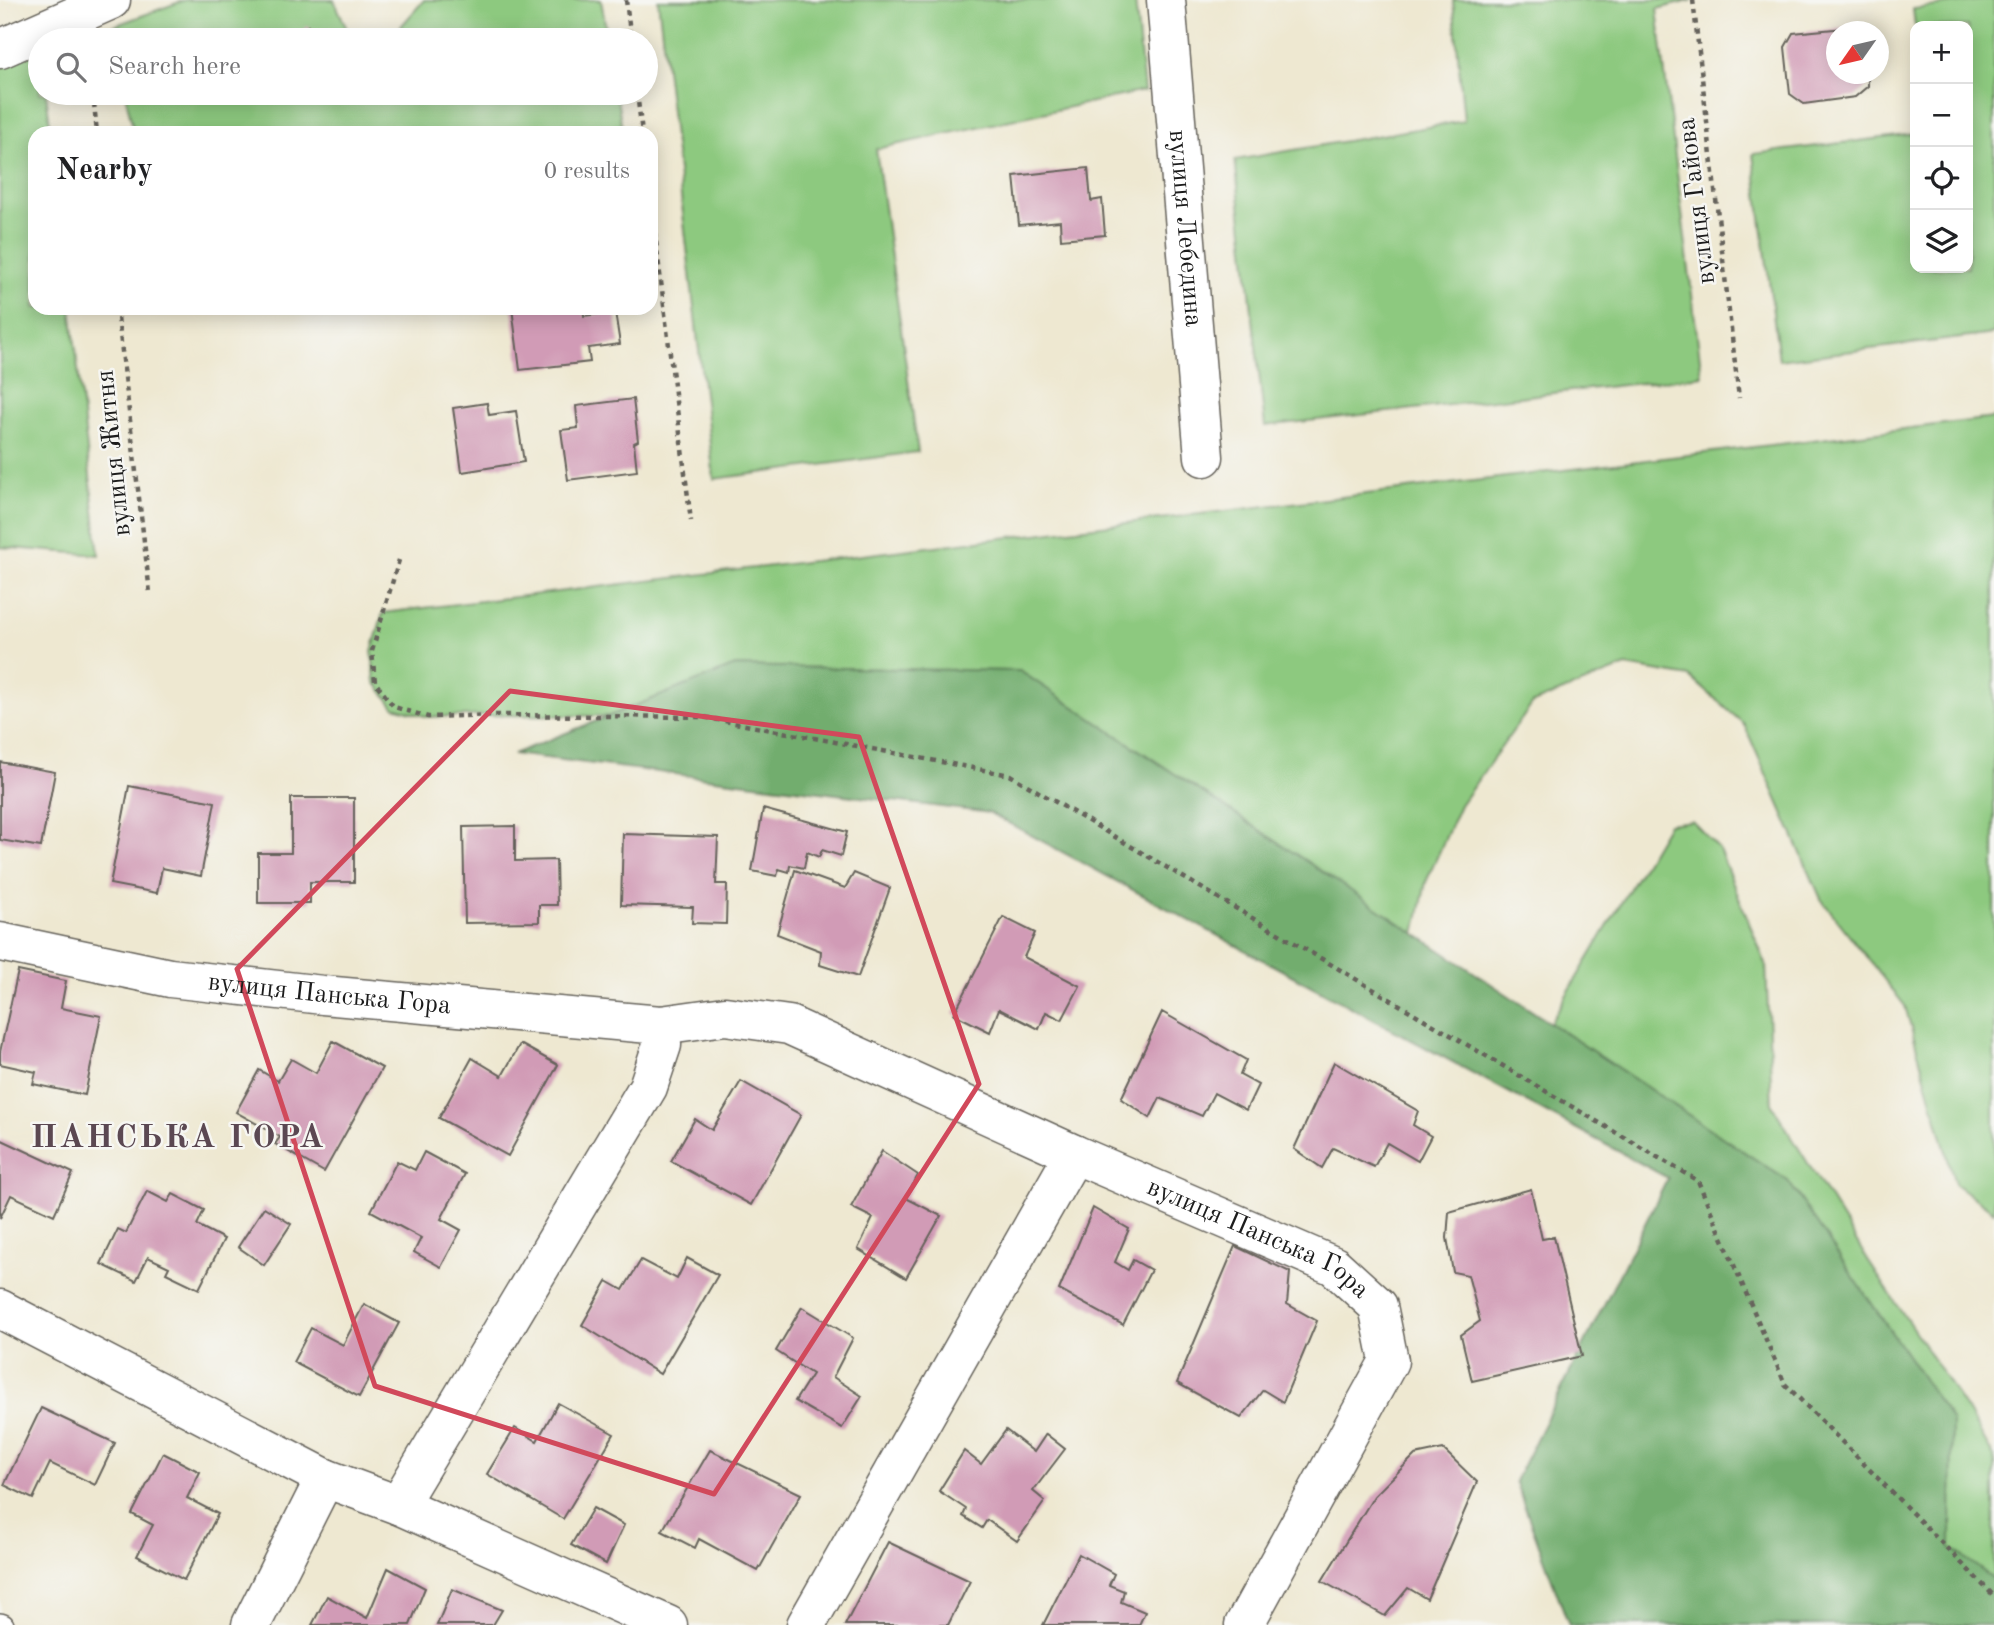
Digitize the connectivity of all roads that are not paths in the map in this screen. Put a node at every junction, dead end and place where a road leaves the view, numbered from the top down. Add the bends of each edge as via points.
1 (111, 0) edge
2 (1166, 0) edge
3 (48, 28) edge
4 (28, 37) edge
5 (0, 49) edge
6 (1204, 457) dead end
7 (0, 942) edge
8 (661, 1025) junction
9 (1074, 1153) junction
10 (0, 1309) edge
11 (325, 1478) junction
12 (398, 1505) junction
13 (251, 1625) edge
14 (668, 1625) edge
15 (806, 1625) edge
16 (1244, 1625) edge

1 - 3 street
2 - 6 street, вулиця Лебедина
4 - 5 street
7 - 8 street, вулиця Панська Гора via 170,978
8 - 9 street, вулиця Панська Гора via 725,1016 789,1025
8 - 12 street via 662,1045 648,1087
9 - 15 street
9 - 16 street, вулиця Панська Гора via 1334,1266 1378,1306 1389,1361
10 - 11 street
11 - 12 street
11 - 13 street
12 - 14 street

